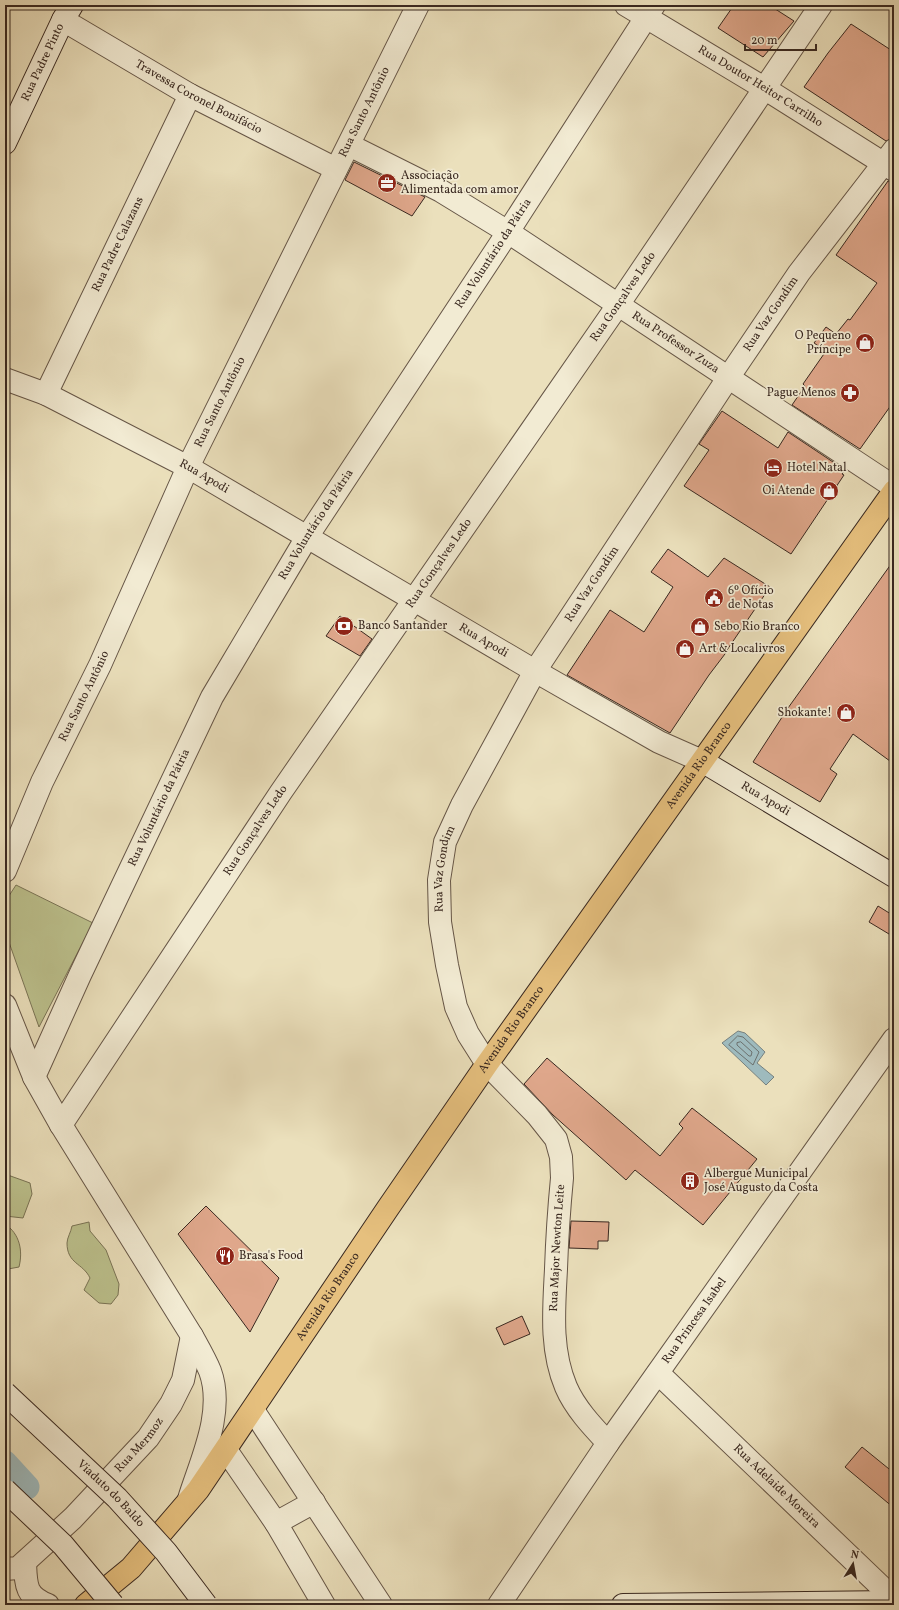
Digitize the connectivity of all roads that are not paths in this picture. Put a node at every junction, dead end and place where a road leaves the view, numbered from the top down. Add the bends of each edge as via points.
1 (418, 5) edge
2 (626, 5) edge
3 (821, 5) edge
4 (650, 11) edge
5 (67, 12) edge
6 (764, 88) junction
7 (190, 95) junction
8 (5, 143) edge
9 (349, 144) junction
10 (891, 161) edge
11 (336, 169) junction
12 (508, 232) junction
13 (618, 305) junction
14 (728, 378) junction
15 (5, 379) edge
16 (46, 394) junction
17 (188, 467) junction
18 (894, 487) edge
19 (894, 491) edge
20 (307, 538) junction
21 (413, 600) junction
22 (535, 671) junction
23 (702, 761) junction
24 (5, 871) edge
25 (894, 876) edge
26 (5, 1005) edge
27 (894, 1039) edge
28 (487, 1064) junction
29 (34, 1077) junction
30 (61, 1125) junction
31 (192, 1336) junction
32 (658, 1373) junction
33 (5, 1393) edge
34 (253, 1410) junction
35 (608, 1443) junction
36 (226, 1450) junction
37 (5, 1490) edge
38 (314, 1502) junction
39 (187, 1504) junction
40 (276, 1523) junction
41 (16, 1567) edge
42 (894, 1600) edge
43 (780, 1604) edge
44 (48, 1605) edge
45 (86, 1605) edge
46 (113, 1605) edge
47 (206, 1605) edge
48 (324, 1605) edge
49 (382, 1605) edge
50 (499, 1605) edge
51 (623, 1605) edge

1 - 9 street, Rua Santo Antônio
2 - 4 street, Rua Doutor Heitor Carrilho
3 - 6 street, Rua Gonçalves Ledo
4 - 6 street, Rua Doutor Heitor Carrilho
4 - 12 street, Rua Voluntário da Pátria
5 - 7 street, Travessa Coronel Bonifácio
5 - 8 street, Rua Padre Pinto
6 - 10 street, Rua Doutor Heitor Carrilho
6 - 13 street, Rua Gonçalves Ledo
7 - 11 street, Travessa Coronel Bonifácio
7 - 16 street, Rua Padre Calazans
9 - 11 street, Rua Santo Antônio
9 - 12 street, Rua Professor Zuza via 441,191
10 - 14 street, Rua Vaz Gondim via 799,273
11 - 17 street, Rua Santo Antônio
12 - 13 street, Rua Professor Zuza
12 - 20 street, Rua Voluntário da Pátria
13 - 14 street, Rua Professor Zuza
13 - 21 street, Rua Gonçalves Ledo
14 - 18 street, Rua Professor Zuza
14 - 22 street, Rua Vaz Gondim
15 - 16 street, Rua Apodi
16 - 17 street, Rua Apodi
17 - 20 street, Rua Apodi
17 - 24 street, Rua Santo Antônio via 100,665 42,782
19 - 23 main road, Avenida Rio Branco
20 - 21 street, Rua Apodi
20 - 29 street, Rua Voluntário da Pátria via 212,697
21 - 22 street, Rua Apodi
21 - 30 street, Rua Gonçalves Ledo via 281,792
22 - 23 street, Rua Apodi via 659,742
22 - 28 street, Rua Vaz Gondim via 459,811 445,842 439,880 440,922 456,1007 468,1034
23 - 25 street, Rua Apodi
23 - 28 main road, Avenida Rio Branco
26 - 29 street
27 - 32 street, Rua Princesa Isabel
28 - 34 main road, Avenida Rio Branco
28 - 35 street, Rua Major Newton Leite via 537,1115 556,1139 561,1157 562,1178 554,1311 559,1367 577,1407
29 - 30 street
30 - 31 street
31 - 39 street via 210,1372 214,1395 212,1422
31 - 41 street, Rua Mermoz via 183,1380 171,1404 148,1438 73,1518
32 - 35 street, Rua Princesa Isabel
32 - 42 street, Rua Adelaide Moreira
33 - 47 street, Viaduto do Baldo, bridge via 117,1498 166,1552
34 - 36 main road, Avenida Rio Branco
34 - 38 street
35 - 50 street, Rua Princesa Isabel
36 - 39 main road, Avenida Rio Branco
36 - 40 street
37 - 46 street, bridge via 63,1545
38 - 40 street
38 - 49 street
39 - 45 main road, Avenida Rio Branco via 131,1568
40 - 48 street
41 - 44 street via 38,1601
42 - 43 street
43 - 51 street

